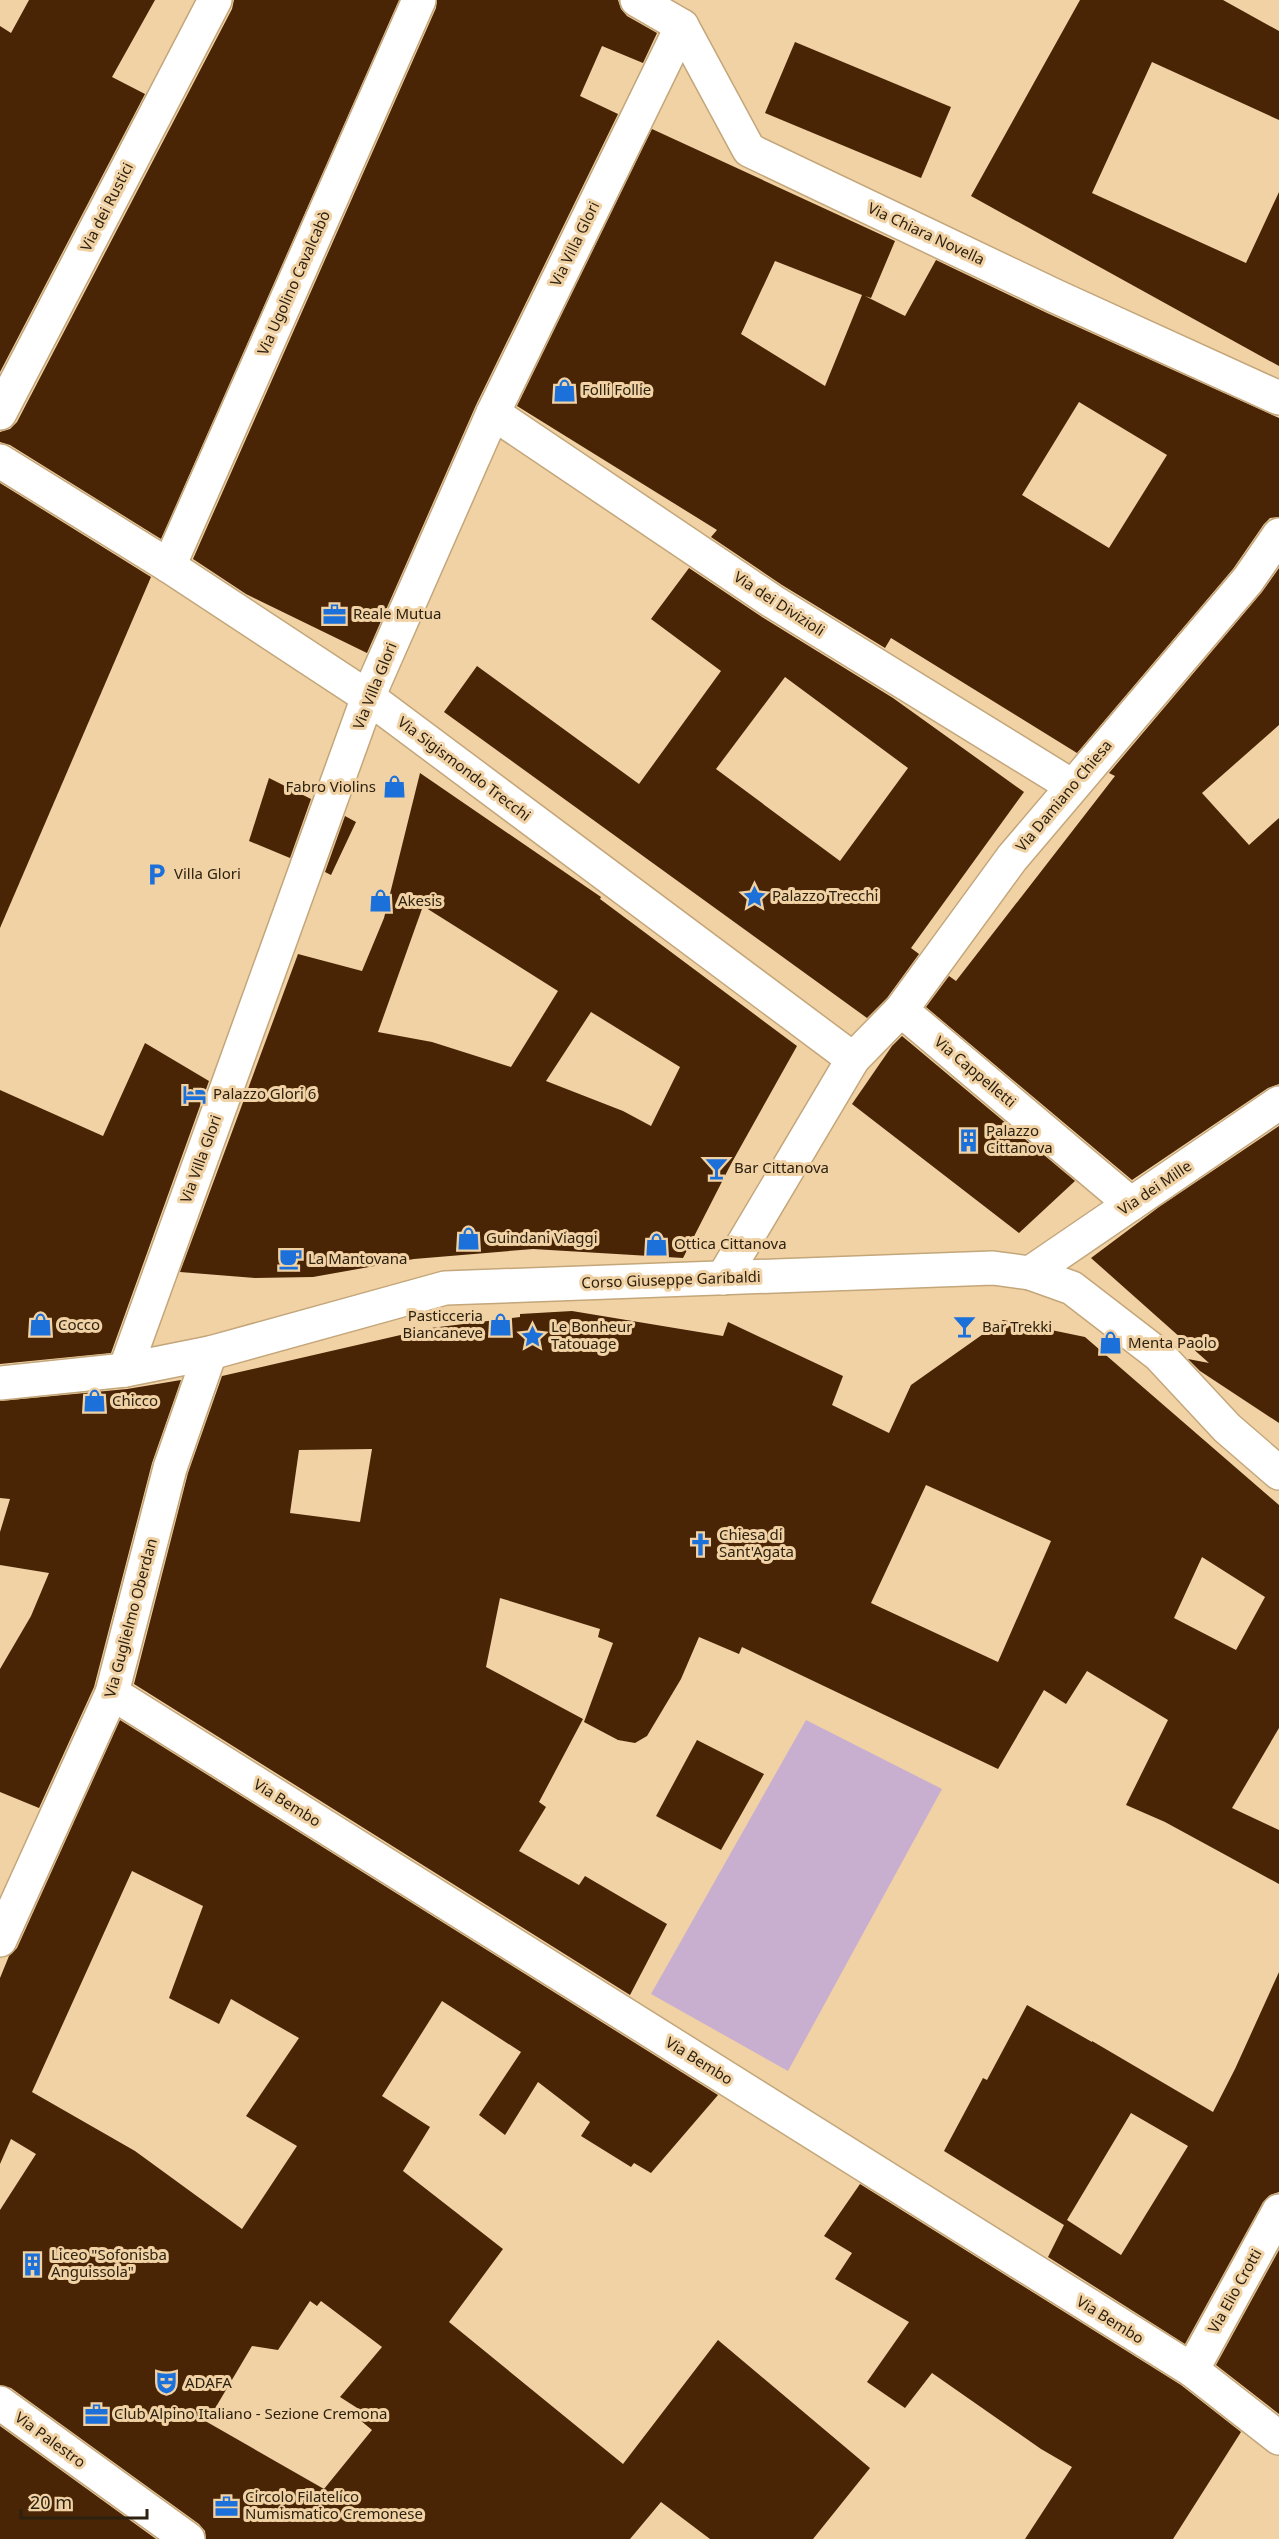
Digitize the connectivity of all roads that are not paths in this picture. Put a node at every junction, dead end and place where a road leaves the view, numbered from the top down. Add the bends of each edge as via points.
1 (215, 0) edge
2 (419, 0) edge
3 (637, 0) edge
4 (682, 26) junction
5 (1279, 398) edge
6 (0, 413) edge
7 (493, 413) junction
8 (0, 461) edge
9 (1279, 535) edge
10 (169, 566) junction
11 (368, 697) junction
12 (1072, 786) junction
13 (901, 1010) junction
14 (853, 1059) junction
15 (1279, 1103) edge
16 (1131, 1204) junction
17 (1030, 1273) junction
18 (723, 1278) junction
19 (210, 1353) junction
20 (125, 1370) junction
21 (0, 1383) edge
22 (1279, 1473) edge
23 (112, 1693) junction
24 (0, 1940) edge
25 (1279, 2211) edge
26 (1192, 2370) junction
27 (0, 2403) edge
28 (1279, 2438) edge
29 (188, 2539) edge

1 - 6 street, Via dei Rustici
2 - 10 street, Via Ugolino Cavalcabò
3 - 4 street
4 - 5 street, Via Chiara Novella via 749,150
4 - 7 street, Via Villa Glori
7 - 11 street, Via Villa Glori
7 - 12 street, Via dei Divizioli via 772,601
8 - 10 street, Via Sigismondo Trecchi
9 - 12 street, Via Damiano Chiesa via 1248,580
10 - 11 street, Via Sigismondo Trecchi
11 - 14 street, Via Sigismondo Trecchi
11 - 20 street, Via Villa Glori
12 - 13 street, Via Damiano Chiesa via 1012,858
13 - 14 street, Via Damiano Chiesa
13 - 16 street, Via Cappelletti
14 - 18 street, Via Damiano Chiesa
15 - 16 street, Via dei Mille
16 - 17 street, Via dei Mille
17 - 18 street, Corso Giuseppe Garibaldi via 993,1268
17 - 22 street, Corso Giuseppe Garibaldi via 1072,1288 1159,1354 1227,1428
18 - 19 street, Corso Giuseppe Garibaldi via 445,1288
19 - 20 street, Corso Giuseppe Garibaldi
19 - 23 street, Via Guglielmo Oberdan via 171,1468
20 - 21 street, Corso Giuseppe Garibaldi
23 - 24 street, Via Guglielmo Oberdan
23 - 26 street, Via Bembo
25 - 26 street, Via Elio Crotti
26 - 28 street, Via Bembo
27 - 29 street, Via Palestro

